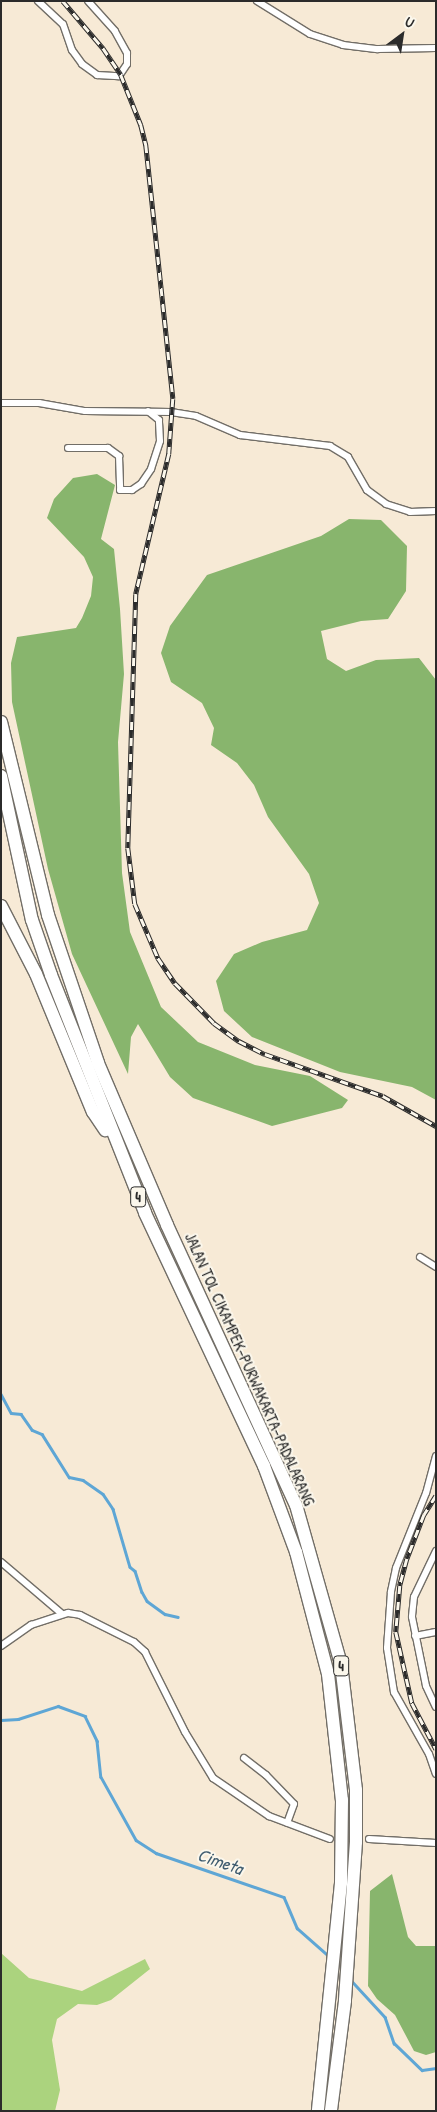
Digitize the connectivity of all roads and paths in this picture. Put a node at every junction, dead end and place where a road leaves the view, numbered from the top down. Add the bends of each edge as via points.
1 (38, 1) edge
2 (88, 1) edge
3 (257, 1) edge
4 (436, 48) edge
5 (5, 403) edge
6 (148, 411) junction
7 (68, 448) dead end
8 (436, 511) edge
9 (1, 722) edge
10 (1, 776) edge
11 (1, 906) edge
12 (121, 1152) junction
13 (420, 1257) dead end
14 (436, 1267) edge
15 (436, 1456) edge
16 (436, 1550) edge
17 (1, 1562) edge
18 (62, 1614) junction
19 (436, 1632) edge
20 (415, 1636) junction
21 (1, 1646) edge
22 (436, 1707) edge
23 (244, 1758) dead end
24 (436, 1774) edge
25 (287, 1824) junction
26 (330, 1839) tunnel mouth
27 (369, 1839) tunnel mouth
28 (436, 1843) edge
29 (318, 2111) edge
30 (331, 2111) edge

1 - 2 street via 63,24 72,50 82,64 97,74 119,76 126,64 127,53 115,31
3 - 4 street via 310,34 343,45 378,49
5 - 6 street via 39,403 85,411
6 - 7 street via 158,420 160,441 151,469 142,484 132,490 120,490 119,456 108,448
6 - 8 street via 196,416 240,435 330,446 348,457 367,490 386,504 410,512
9 - 30 highway, JALAN TOL CIKAMPEK–PURWAKARTA–PADALARANG / 4 via 40,888 63,966 98,1063 167,1225 296,1505 341,1664 351,1725 356,1790 354,1887
10 - 12 highway, JALAN TOL CIKAMPEK–PURWAKARTA–PADALARANG / 4 via 32,920 80,1053
11 - 12 highway via 36,974 94,1112
12 - 29 highway, JALAN TOL CIKAMPEK–PURWAKARTA–PADALARANG / 4 via 144,1213 264,1466 296,1552 328,1674 342,1800 342,1883
13 - 14 street
15 - 24 street via 426,1493 396,1568 387,1648 394,1692 429,1754
16 - 20 street via 414,1597 412,1617
17 - 18 street
18 - 21 street via 31,1625
18 - 25 street via 80,1615 145,1652 185,1732 213,1778 258,1810
19 - 20 street
20 - 22 street via 426,1686
23 - 25 street via 292,1802 294,1808
25 - 26 street
27 - 28 street

